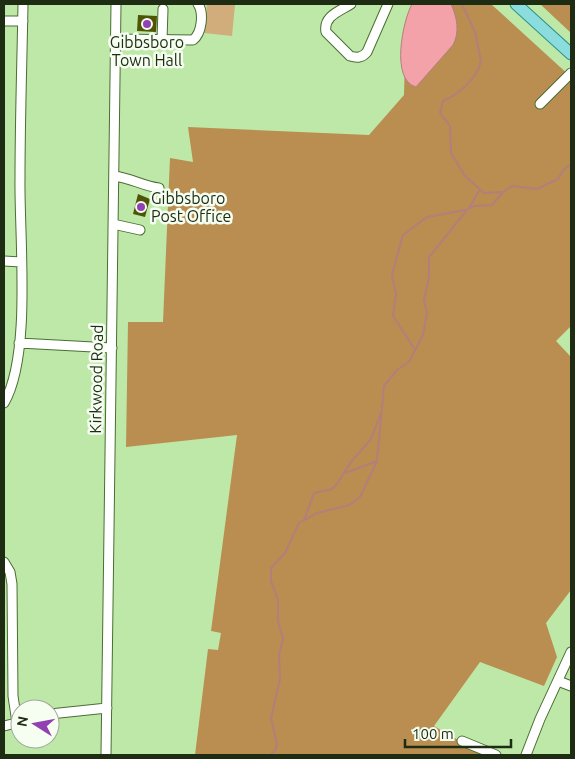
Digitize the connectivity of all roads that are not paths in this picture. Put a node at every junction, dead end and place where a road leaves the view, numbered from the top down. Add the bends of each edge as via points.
1 (23, 4) edge
2 (116, 4) edge
3 (198, 4) edge
4 (351, 4) edge
5 (388, 4) edge
6 (516, 4) edge
7 (163, 9) dead end
8 (4, 21) edge
9 (23, 21) junction
10 (116, 39) junction
11 (166, 40) junction
12 (571, 54) edge
13 (571, 74) edge
14 (540, 104) dead end
15 (114, 176) junction
16 (159, 188) dead end
17 (113, 224) junction
18 (140, 230) dead end
19 (4, 261) edge
20 (21, 262) junction
21 (19, 343) junction
22 (112, 348) junction
23 (4, 403) edge
24 (4, 562) edge
25 (571, 652) edge
26 (558, 680) junction
27 (571, 686) edge
28 (14, 699) edge
29 (107, 708) junction
30 (60, 712) edge
31 (462, 741) dead end
32 (106, 755) edge
33 (496, 755) edge
34 (526, 755) edge

1 - 9 street
2 - 10 street, Kirkwood Road
3 - 11 street via 201,8 198,36 190,40
4 - 5 street via 329,18 325,28 355,58 367,52
6 - 12 main road
7 - 11 street
8 - 9 street
9 - 20 street
10 - 11 street
10 - 15 street, Kirkwood Road
13 - 14 street
15 - 16 street
15 - 17 street, Kirkwood Road
17 - 18 street
17 - 22 street, Kirkwood Road
19 - 20 street
20 - 21 street
21 - 22 street
21 - 23 street via 12,384
22 - 29 street, Kirkwood Road
24 - 28 street via 12,584
25 - 26 street
26 - 27 street
26 - 34 street
29 - 30 street
29 - 32 street, Kirkwood Road
31 - 33 street

